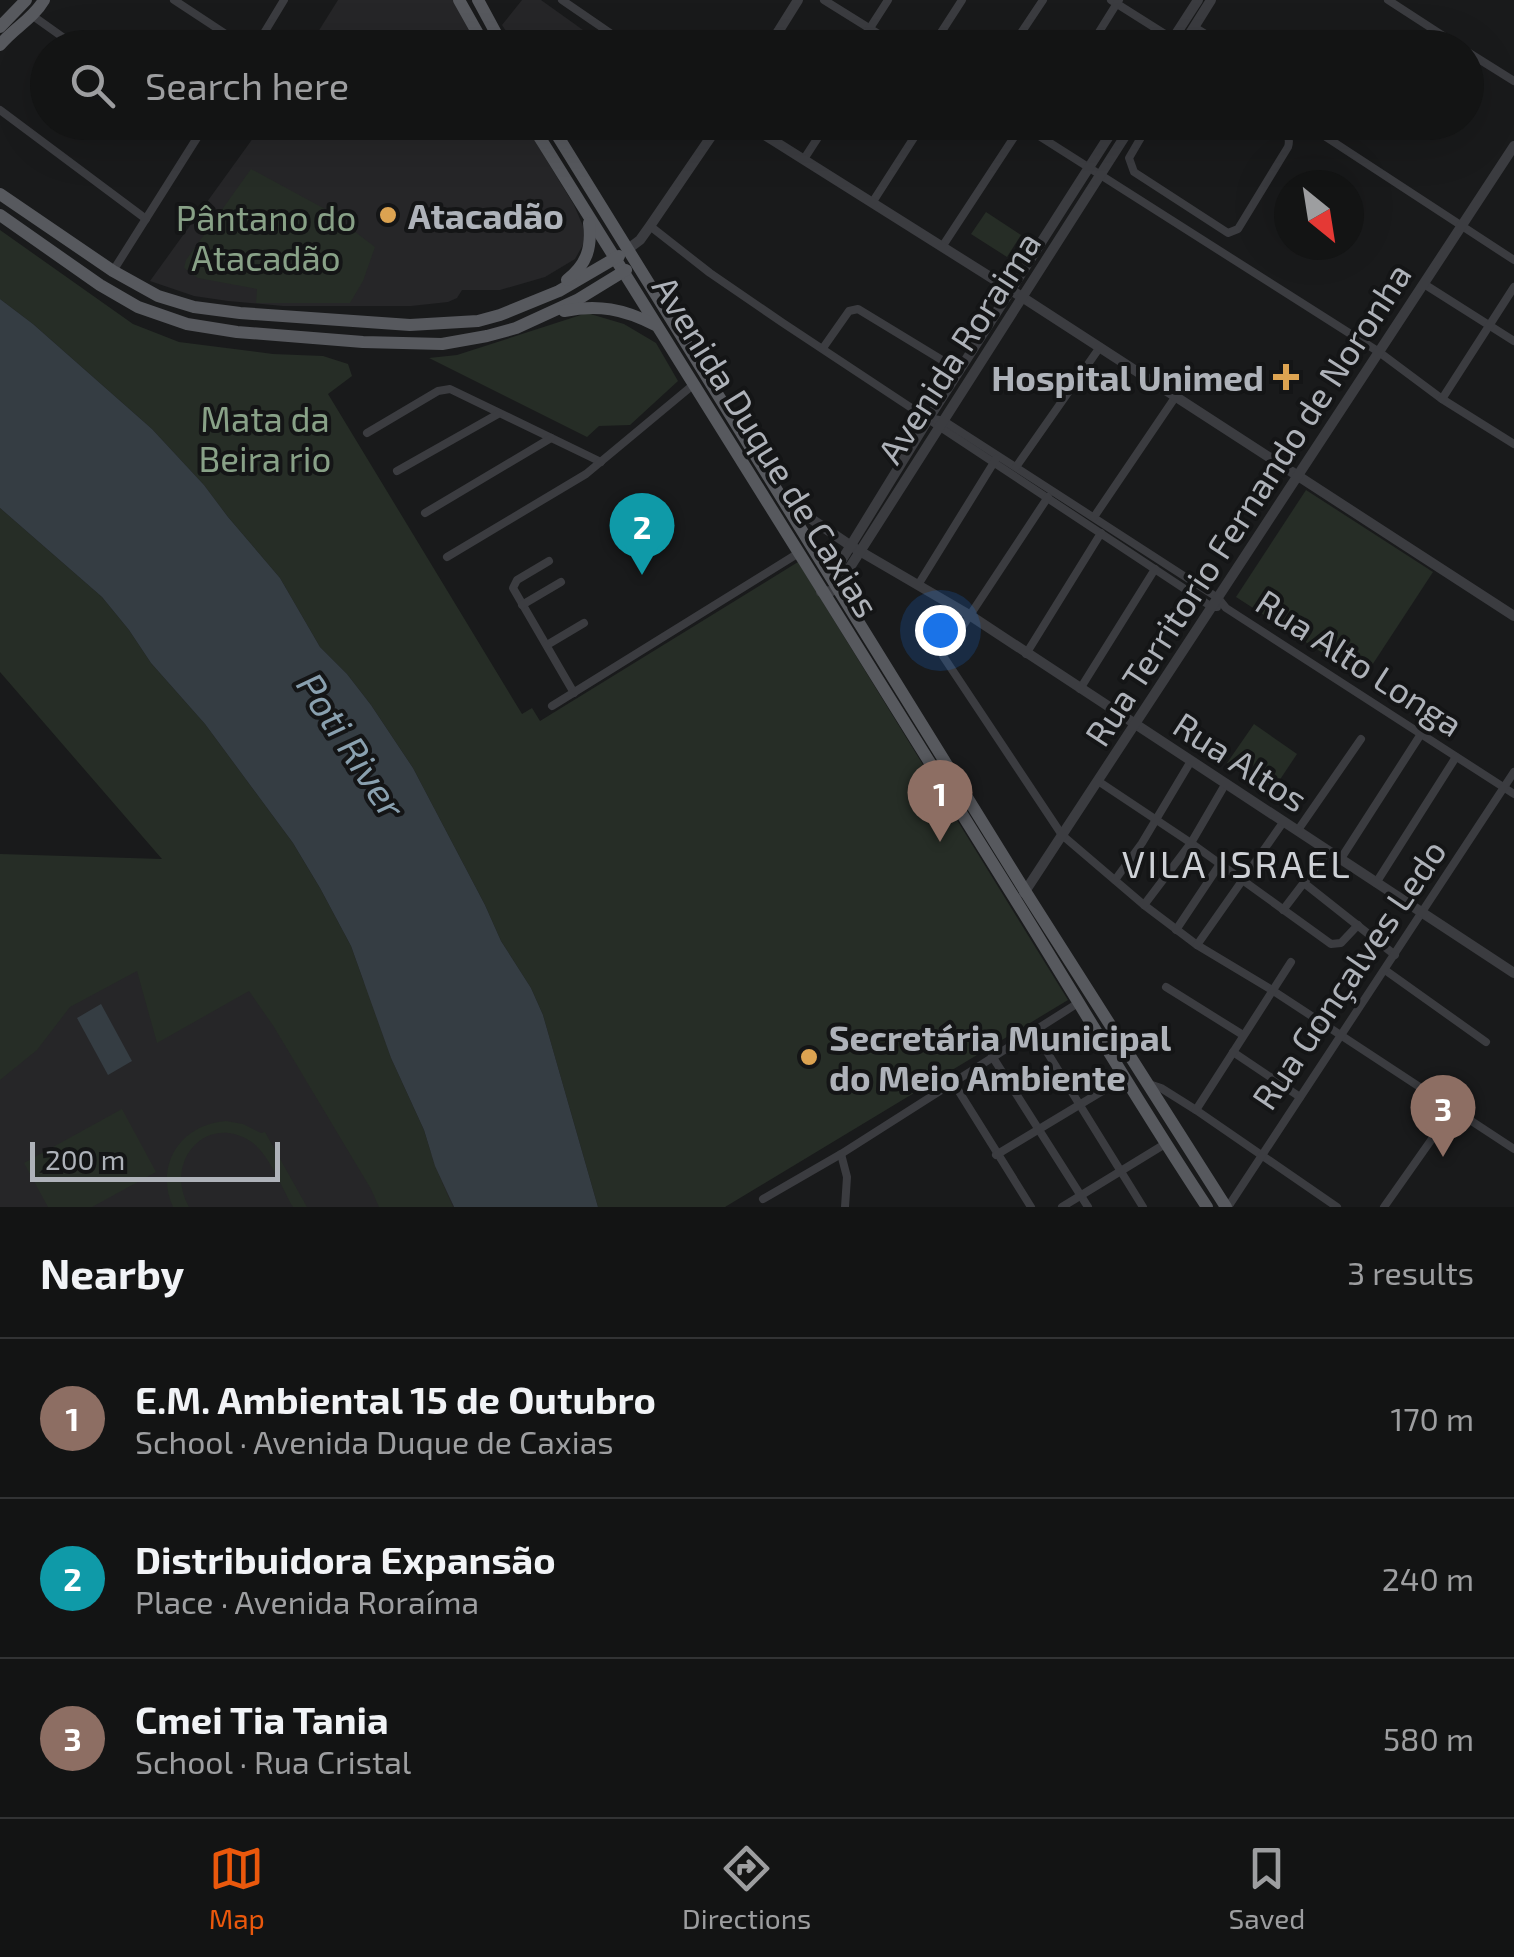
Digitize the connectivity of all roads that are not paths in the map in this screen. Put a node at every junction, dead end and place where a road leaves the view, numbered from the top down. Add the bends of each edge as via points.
1 (26, 0) edge
2 (44, 0) edge
3 (174, 0) edge
4 (284, 0) edge
5 (459, 0) edge
6 (478, 0) edge
7 (562, 0) edge
8 (798, 0) edge
9 (824, 0) edge
10 (888, 0) edge
11 (962, 0) edge
12 (1043, 0) edge
13 (1198, 0) edge
14 (1211, 0) edge
15 (1388, 0) edge
16 (1116, 1) edge
17 (33, 16) junction
18 (0, 27) edge
19 (1194, 27) junction
20 (870, 28) junction
21 (53, 30) edge
22 (219, 30) edge
23 (266, 30) edge
24 (476, 30) edge
25 (494, 30) edge
26 (606, 30) edge
27 (779, 30) edge
28 (873, 30) edge
29 (943, 30) edge
30 (1024, 30) edge
31 (1099, 30) edge
32 (1157, 30) edge
33 (1185, 30) edge
34 (1191, 30) edge
35 (1199, 30) edge
36 (1433, 30) edge
37 (0, 45) edge
38 (1484, 63) edge
39 (1514, 81) edge
40 (0, 110) edge
41 (30, 132) edge
42 (40, 140) edge
43 (197, 140) edge
44 (541, 140) edge
45 (561, 140) edge
46 (709, 140) edge
47 (773, 140) edge
48 (816, 140) edge
49 (913, 140) edge
50 (1009, 140) edge
51 (1046, 140) edge
52 (1106, 140) edge
53 (1123, 140) edge
54 (1140, 140) edge
55 (1289, 140) edge
56 (1332, 140) edge
57 (1514, 146) edge
58 (804, 159) junction
59 (1088, 168) junction
60 (1100, 176) junction
61 (0, 194) edge
62 (872, 204) junction
63 (0, 215) edge
64 (588, 216) junction
65 (146, 219) junction
66 (1462, 225) junction
67 (650, 226) junction
68 (942, 246) junction
69 (634, 250) junction
70 (615, 260) junction
71 (1514, 260) edge
72 (113, 272) junction
73 (623, 273) junction
74 (1424, 284) junction
75 (1514, 287) edge
76 (1011, 290) junction
77 (1022, 297) junction
78 (540, 300) junction
79 (547, 314) junction
80 (656, 325) junction
81 (1489, 326) junction
82 (1514, 341) edge
83 (822, 348) junction
84 (1100, 348) junction
85 (1379, 352) junction
86 (960, 371) junction
87 (693, 385) junction
88 (1176, 396) junction
89 (1442, 399) junction
90 (498, 414) junction
91 (929, 418) junction
92 (942, 423) junction
93 (367, 433) dead end
94 (551, 438) junction
95 (1512, 439) edge
96 (996, 459) junction
97 (601, 462) junction
98 (1016, 467) junction
99 (398, 471) dead end
100 (1298, 476) junction
101 (1048, 498) junction
102 (784, 501) junction
103 (424, 513) dead end
104 (1094, 517) junction
105 (1101, 533) junction
106 (855, 548) junction
107 (797, 554) junction
108 (448, 557) dead end
109 (548, 561) dead end
110 (1155, 568) junction
111 (835, 581) junction
112 (561, 582) dead end
113 (918, 585) junction
114 (822, 592) junction
115 (1215, 602) junction
116 (522, 604) junction
117 (971, 616) junction
118 (1514, 616) edge
119 (584, 623) dead end
120 (546, 645) junction
121 (1026, 654) junction
122 (1080, 690) junction
123 (574, 693) junction
124 (552, 706) dead end
125 (1134, 725) junction
126 (1421, 734) junction
127 (1360, 739) dead end
128 (1456, 757) junction
129 (1191, 761) junction
130 (1514, 772) edge
131 (1098, 781) junction
132 (1226, 783) junction
133 (1504, 788) junction
134 (1514, 794) edge
135 (1157, 820) junction
136 (1284, 820) junction
137 (1298, 830) junction
138 (1062, 835) junction
139 (1192, 843) junction
140 (1328, 852) junction
141 (1340, 860) junction
142 (1220, 864) junction
143 (1115, 880) junction
144 (1243, 880) junction
145 (1304, 883) junction
146 (1376, 883) junction
147 (1021, 896) junction
148 (1144, 905) junction
149 (1283, 910) junction
150 (1423, 914) junction
151 (1358, 925) junction
152 (1176, 930) junction
153 (1197, 945) junction
154 (1395, 955) junction
155 (1291, 962) dead end
156 (1385, 970) junction
157 (1514, 973) edge
158 (1166, 986) dead end
159 (1272, 990) junction
160 (1078, 1003) junction
161 (1034, 1030) junction
162 (1242, 1035) junction
163 (1341, 1035) junction
164 (1486, 1042) dead end
165 (1233, 1052) junction
166 (992, 1056) junction
167 (1124, 1078) junction
168 (952, 1082) junction
169 (1148, 1084) junction
170 (1300, 1097) junction
171 (1078, 1105) junction
172 (1453, 1109) junction
173 (1196, 1110) junction
174 (1039, 1129) junction
175 (1165, 1144) junction
176 (1514, 1149) edge
177 (840, 1154) junction
178 (1263, 1154) junction
179 (996, 1155) junction
180 (1121, 1170) junction
181 (1080, 1196) junction
182 (764, 1199) dead end
183 (845, 1207) edge
184 (1030, 1207) edge
185 (1062, 1207) edge
186 (1088, 1207) edge
187 (1144, 1207) edge
188 (1207, 1207) edge
189 (1227, 1207) edge
190 (1337, 1207) edge
191 (1384, 1207) edge

1 - 18 main road
2 - 17 main road
3 - 22 street
4 - 23 street
5 - 24 main road
6 - 25 main road
7 - 26 street
8 - 27 street
9 - 20 street
10 - 20 street
11 - 29 street
12 - 30 street
13 - 33 street
14 - 19 street
15 - 36 street
16 - 31 street
16 - 32 street
17 - 21 street
17 - 37 main road
19 - 34 street
19 - 35 street
20 - 28 street
38 - 39 street
40 - 41 street
42 - 65 street
43 - 65 street
44 - 64 main road, Avenida Duque de Caxias
45 - 69 main road, Avenida Duque de Caxias
46 - 67 street
47 - 58 street
48 - 58 street
49 - 62 street
50 - 68 street
51 - 59 street
52 - 59 street, Avenida Roraima
53 - 60 street, Avenida Roraima
54 - 55 street via 1129,158 1134,172 1228,234 1238,229
56 - 66 street
57 - 66 street, Rua Territorio Fernando de Noronha
58 - 62 street
59 - 60 street
59 - 76 street, Avenida Roraima
60 - 77 street, Avenida Roraima
60 - 85 street
61 - 72 main road
62 - 68 street
63 - 79 main road via 138,307 214,329 442,344
64 - 70 main road, Avenida Duque de Caxias
64 - 78 main road via 587,258
65 - 72 street
66 - 71 street
66 - 74 street, Rua Territorio Fernando de Noronha
67 - 69 street
67 - 83 street
68 - 76 street
69 - 70 main road
69 - 73 main road
69 - 102 main road, Avenida Duque de Caxias
70 - 73 main road, Avenida Duque de Caxias
70 - 78 main road
72 - 78 main road via 158,296 240,314 410,325 478,321
73 - 79 main road
73 - 80 main road, Avenida Duque de Caxias
74 - 81 street
74 - 85 street, Rua Territorio Fernando de Noronha
75 - 81 street
76 - 77 street
76 - 86 street, Avenida Roraima
77 - 84 street
77 - 92 street, Avenida Roraima
79 - 80 main road via 605,307
80 - 87 main road, Avenida Duque de Caxias
81 - 82 street
81 - 89 street
83 - 86 street via 858,308
83 - 91 street
84 - 88 street
84 - 98 street
85 - 89 street
85 - 100 street, Rua Territorio Fernando de Noronha
86 - 91 street, Avenida Roraima
87 - 97 street
87 - 107 main road, Avenida Duque de Caxias
88 - 100 street
88 - 104 street
89 - 95 street
90 - 93 street via 444,389
90 - 94 street
90 - 99 street
91 - 92 street
91 - 106 street, Avenida Roraima
92 - 96 street, Rua Alto Longa
92 - 106 street, Avenida Roraima
94 - 97 street
94 - 103 street
96 - 98 street, Rua Alto Longa
96 - 101 street, Rua Alto Longa
96 - 113 street
97 - 108 street
98 - 104 street, Rua Alto Longa
100 - 115 street, Rua Territorio Fernando de Noronha
100 - 118 street
101 - 105 street, Rua Alto Longa
101 - 117 street
102 - 106 street, Rua Altos
102 - 111 main road, Avenida Duque de Caxias
104 - 115 street, Rua Alto Longa
105 - 110 street, Rua Alto Longa
105 - 121 street
106 - 111 street, Avenida Roraima
106 - 113 street, Rua Altos
107 - 114 main road, Avenida Duque de Caxias
107 - 123 street
109 - 116 street via 516,582
110 - 115 street, Rua Alto Longa
110 - 122 street
111 - 114 street via 832,591
111 - 147 main road, Avenida Duque de Caxias
112 - 116 street
113 - 117 street, Rua Altos
114 - 147 main road, Avenida Duque de Caxias
115 - 125 street, Rua Territorio Fernando de Noronha
115 - 126 street, Rua Alto Longa
116 - 120 street
117 - 121 street, Rua Altos
117 - 138 street via 944,658
119 - 120 street
120 - 123 street
121 - 122 street, Rua Altos
122 - 125 street, Rua Altos
123 - 124 street
125 - 129 street, Rua Altos
125 - 131 street, Rua Territorio Fernando de Noronha
126 - 128 street, Rua Alto Longa
126 - 141 street
127 - 137 street
128 - 133 street, Rua Alto Longa
128 - 146 street
129 - 132 street, Rua Altos
129 - 135 street
130 - 133 street, Rua Gonçalves Ledo
131 - 135 street
131 - 138 street, Rua Territorio Fernando de Noronha
132 - 136 street, Rua Altos
132 - 139 street
133 - 134 street, Rua Alto Longa
133 - 150 street, Rua Gonçalves Ledo
135 - 139 street
135 - 143 street
136 - 137 street, Rua Altos
136 - 144 street
137 - 140 street, Rua Altos
138 - 143 street
138 - 147 street, Rua Territorio Fernando de Noronha
139 - 142 street
139 - 148 street
140 - 141 street, Rua Altos
140 - 145 street
141 - 146 street, Rua Altos
142 - 144 street
142 - 152 street
143 - 148 street
144 - 149 street
144 - 153 street
145 - 149 street
145 - 151 street
146 - 150 street, Rua Altos
147 - 160 main road, Avenida Duque de Caxias
147 - 169 main road, Avenida Duque de Caxias
148 - 152 street
149 - 151 street via 1332,944
150 - 154 street, Rua Gonçalves Ledo
150 - 157 street, Rua Altos
151 - 154 street
152 - 153 street
153 - 159 street
154 - 156 street, Rua Gonçalves Ledo
155 - 159 street
156 - 163 street, Rua Gonçalves Ledo
156 - 164 street
158 - 162 street
159 - 162 street
159 - 163 street
160 - 161 street
160 - 167 main road, Avenida Duque de Caxias
161 - 166 street
161 - 171 street
162 - 165 street
163 - 170 street, Rua Gonçalves Ledo
163 - 172 street
165 - 170 street
165 - 173 street
166 - 168 street
166 - 174 street
167 - 171 street
167 - 175 main road, Avenida Duque de Caxias
168 - 177 street
168 - 179 street
169 - 173 street
169 - 189 main road, Avenida Duque de Caxias
170 - 178 street, Rua Gonçalves Ledo
171 - 174 street
171 - 180 street
172 - 176 street
172 - 191 street
173 - 178 street
174 - 179 street
174 - 181 street
175 - 180 street
175 - 188 main road, Avenida Duque de Caxias
177 - 182 street
177 - 183 street
178 - 189 street, Rua Gonçalves Ledo
178 - 190 street
179 - 184 street
180 - 181 street
180 - 187 street
181 - 185 street
181 - 186 street

